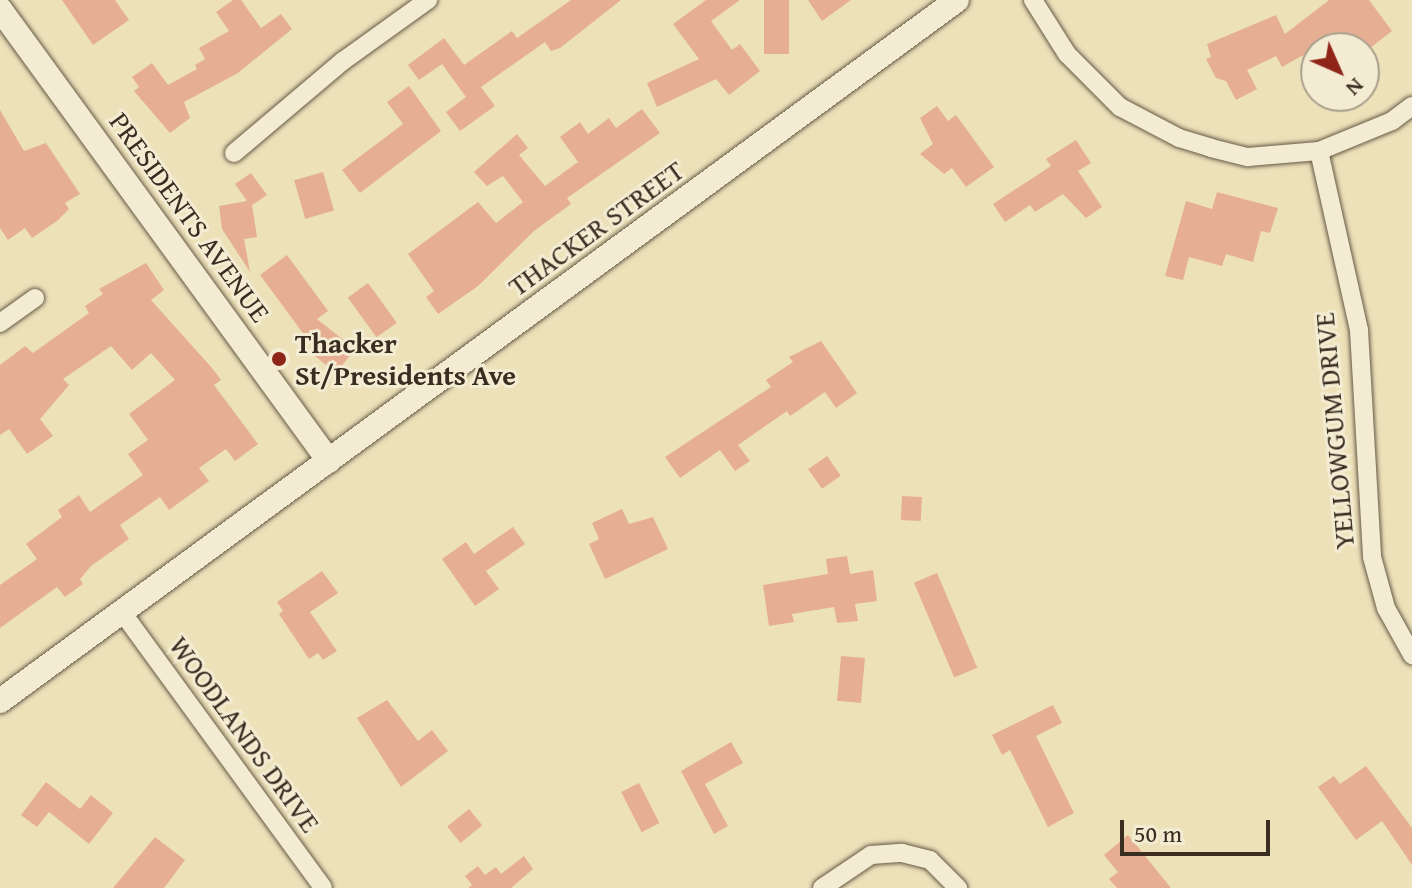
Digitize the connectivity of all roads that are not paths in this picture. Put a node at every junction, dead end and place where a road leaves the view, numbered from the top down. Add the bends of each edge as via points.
1 (428, 0) edge
2 (957, 0) edge
3 (1033, 0) edge
4 (0, 9) edge
5 (1412, 106) edge
6 (1319, 151) junction
7 (234, 153) dead end
8 (35, 298) dead end
9 (0, 323) edge
10 (329, 461) junction
11 (122, 612) junction
12 (1412, 655) edge
13 (0, 701) edge
14 (323, 888) edge
15 (822, 888) edge
16 (958, 888) edge

1 - 7 street via 343,61
2 - 10 street, THACKER STREET
3 - 6 street via 1067,54 1120,107 1146,124 1248,157
4 - 10 street, PRESIDENTS AVENUE
5 - 6 street via 1392,121
6 - 12 street, YELLOWGUM DRIVE via 1359,330 1372,557 1386,608
8 - 9 street
10 - 11 street, THACKER STREET
11 - 13 street, THACKER STREET
11 - 14 street, WOODLANDS DRIVE
15 - 16 street via 871,855 902,853 930,860

